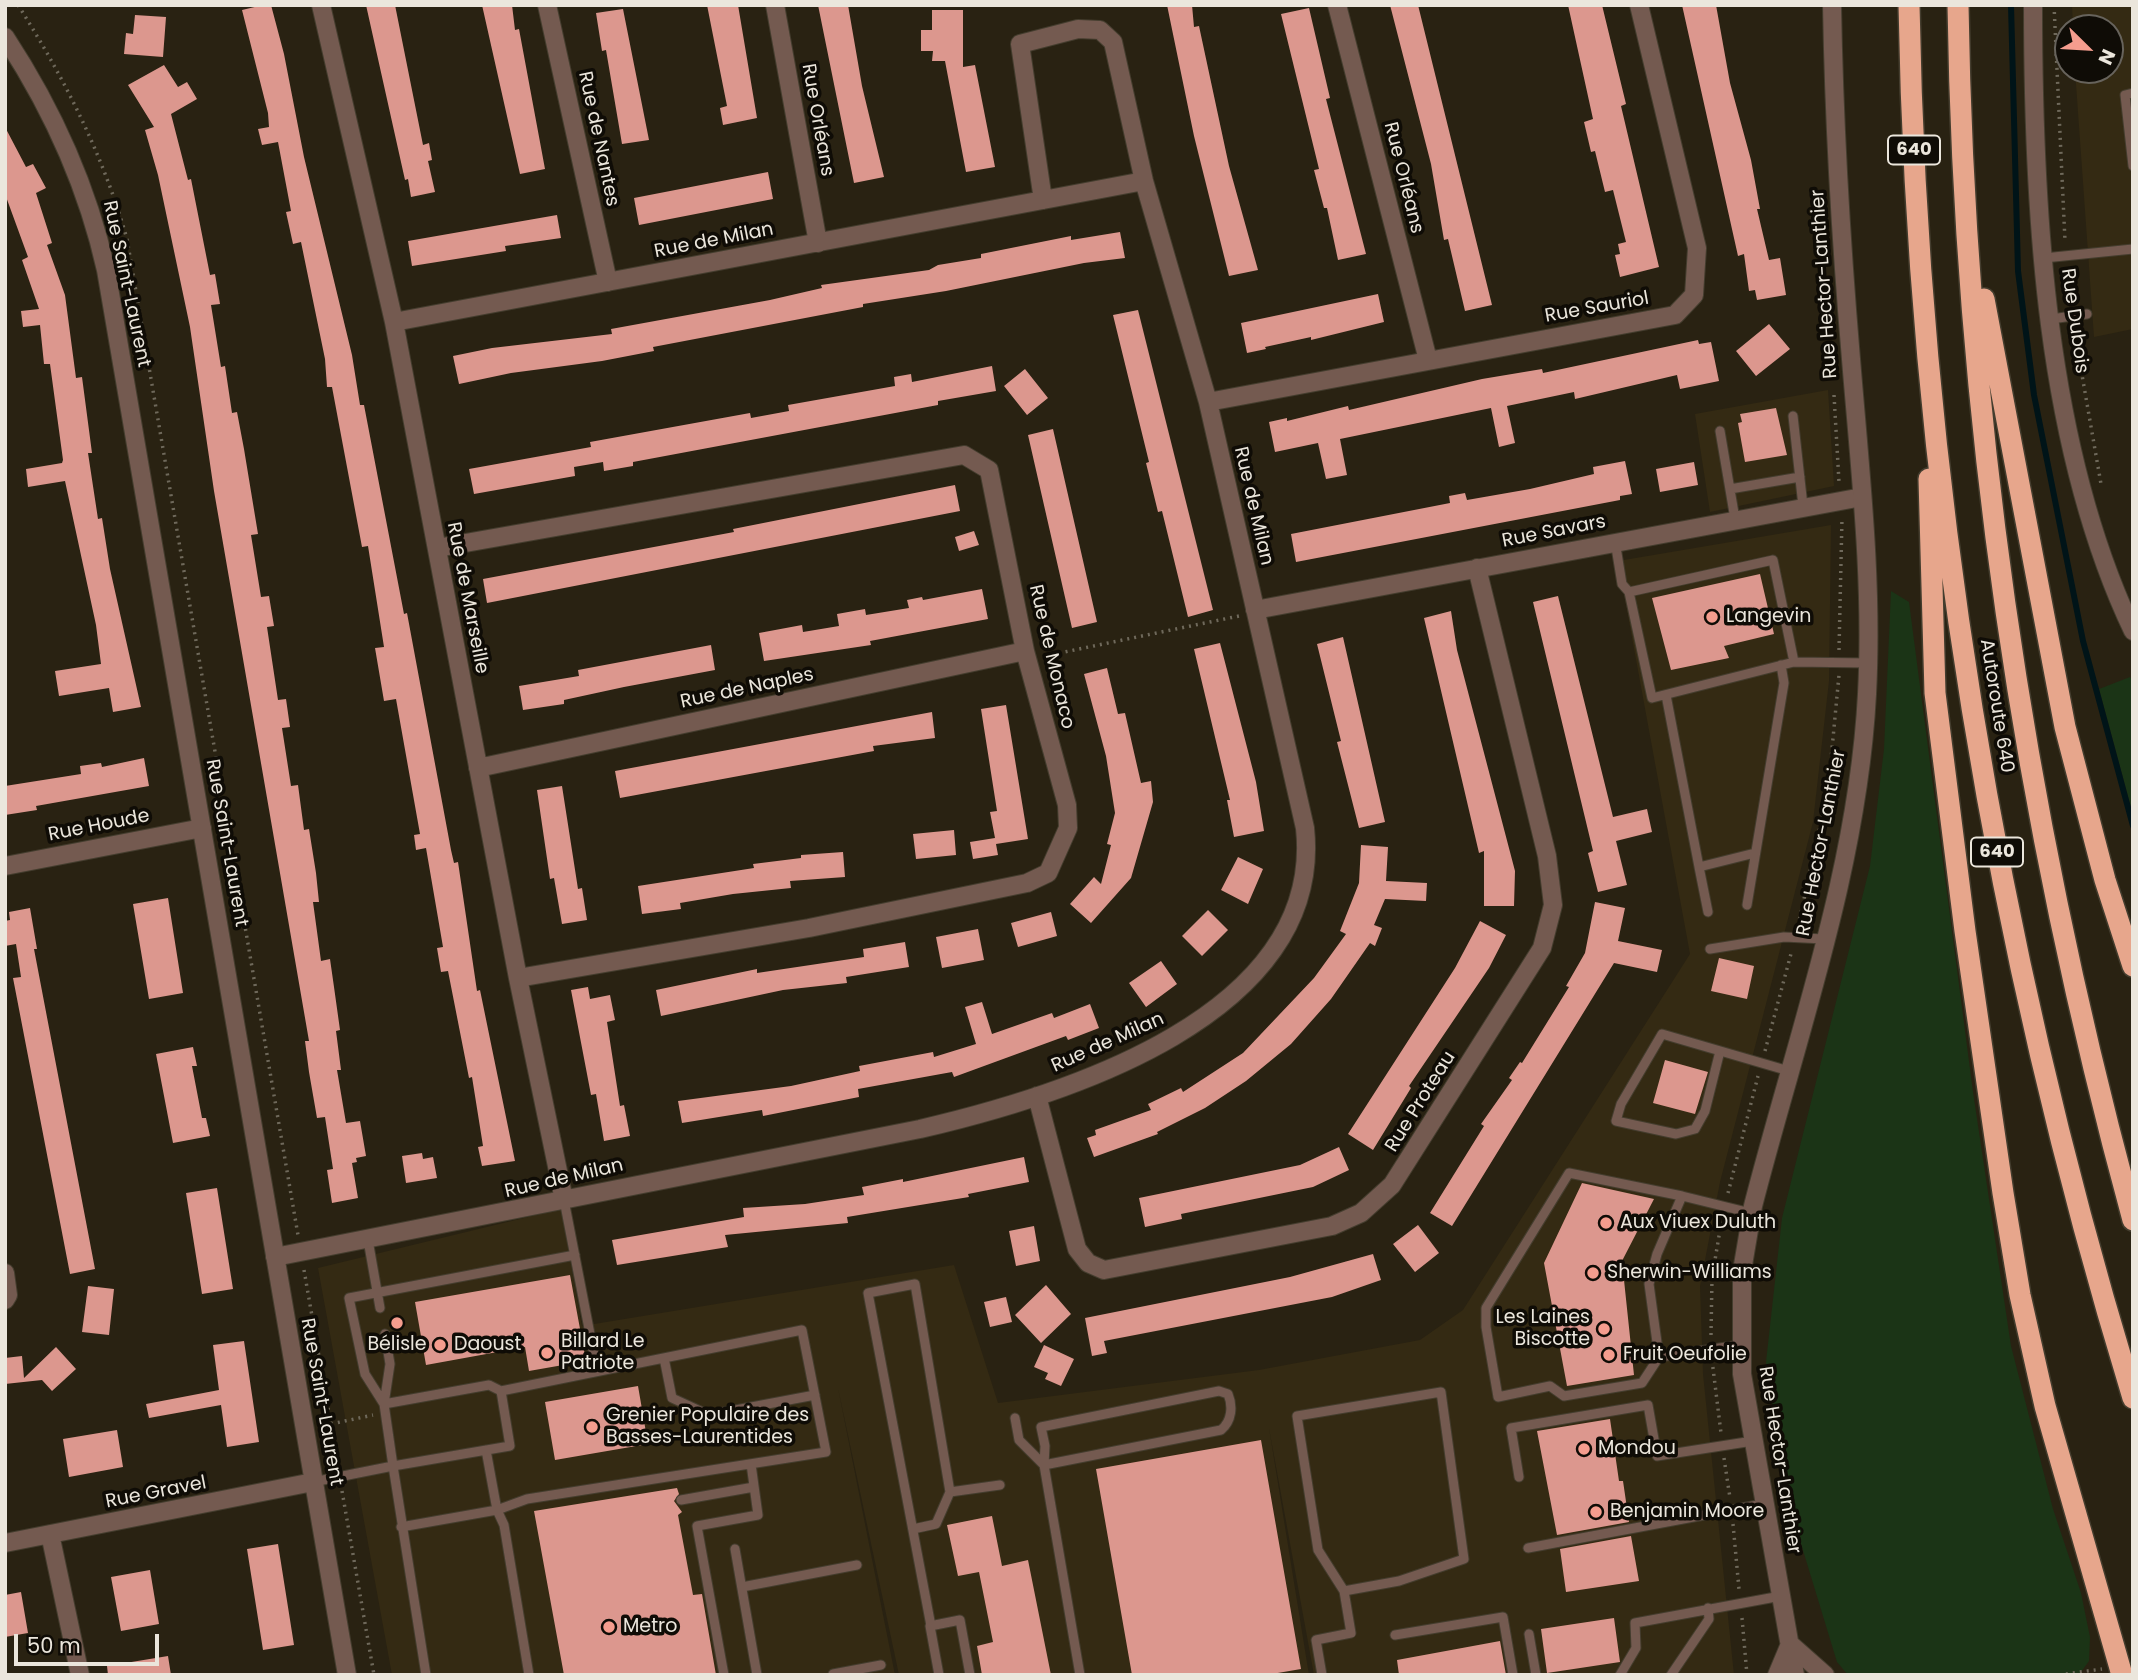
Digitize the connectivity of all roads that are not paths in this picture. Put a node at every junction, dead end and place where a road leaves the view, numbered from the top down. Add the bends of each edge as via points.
1 (321, 5) edge
2 (547, 5) edge
3 (775, 5) edge
4 (1336, 5) edge
5 (1639, 5) edge
6 (1832, 5) edge
7 (1909, 5) edge
8 (1958, 5) edge
9 (2033, 5) edge
10 (5, 37) edge
11 (2133, 93) edge
12 (2133, 166) edge
13 (1144, 181) junction
14 (1043, 200) junction
15 (1966, 205) junction
16 (818, 243) junction
17 (2133, 249) edge
18 (2044, 258) junction
19 (608, 282) junction
20 (1923, 295) junction
21 (2087, 314) dead end
22 (2051, 319) junction
23 (394, 322) junction
24 (1428, 360) junction
25 (1208, 402) junction
26 (1793, 415) dead end
27 (1720, 431) dead end
28 (1800, 477) junction
29 (1730, 489) junction
30 (1862, 497) junction
31 (1803, 506) junction
32 (1735, 519) junction
33 (1615, 541) junction
34 (437, 548) junction
35 (1477, 568) junction
36 (1629, 592) junction
37 (1248, 613) junction
38 (2133, 631) edge
39 (1026, 651) junction
40 (1794, 662) junction
41 (1868, 663) junction
42 (1781, 666) junction
43 (1666, 695) junction
44 (478, 768) junction
45 (202, 828) junction
46 (1755, 853) junction
47 (5, 866) edge
48 (1699, 867) junction
49 (1747, 905) dead end
50 (1708, 912) dead end
51 (1824, 939) junction
52 (1710, 949) dead end
53 (2133, 966) edge
54 (518, 978) junction
55 (1720, 1051) junction
56 (1789, 1071) junction
57 (1037, 1096) junction
58 (1682, 1196) junction
59 (564, 1200) junction
60 (1751, 1213) junction
61 (2133, 1220) edge
62 (368, 1240) junction
63 (575, 1255) junction
64 (275, 1257) junction
65 (5, 1273) edge
66 (377, 1292) junction
67 (5, 1300) edge
68 (380, 1308) dead end
69 (385, 1334) dead end
70 (1740, 1345) junction
71 (1659, 1357) junction
72 (664, 1358) junction
73 (597, 1370) junction
74 (501, 1391) junction
75 (815, 1395) junction
76 (2133, 1398) edge
77 (384, 1408) junction
78 (1014, 1418) dead end
79 (1753, 1441) junction
80 (486, 1450) junction
81 (751, 1464) junction
82 (1044, 1465) junction
83 (393, 1466) junction
84 (1519, 1477) dead end
85 (313, 1482) junction
86 (1000, 1485) dead end
87 (754, 1487) junction
88 (950, 1492) junction
89 (681, 1500) dead end
90 (1763, 1504) junction
91 (497, 1510) junction
92 (401, 1527) junction
93 (913, 1529) junction
94 (50, 1534) junction
95 (5, 1543) edge
96 (1528, 1548) dead end
97 (735, 1549) dead end
98 (857, 1565) dead end
99 (742, 1587) junction
100 (1344, 1591) junction
101 (1780, 1596) junction
102 (1708, 1608) junction
103 (931, 1626) junction
104 (1529, 1634) dead end
105 (1395, 1635) dead end
106 (1790, 1644) junction
107 (881, 1665) dead end
108 (2121, 1671) edge
109 (831, 1674) edge
110 (80, 1675) edge
111 (347, 1675) edge
112 (426, 1675) edge
113 (529, 1675) edge
114 (724, 1675) edge
115 (757, 1675) edge
116 (939, 1675) edge
117 (970, 1675) edge
118 (1080, 1675) edge
119 (1322, 1675) edge
120 (1513, 1675) edge
121 (1536, 1675) edge
122 (1620, 1675) edge
123 (1671, 1675) edge
124 (1777, 1675) edge
125 (1795, 1675) edge
126 (1825, 1675) edge

1 - 23 street, Rue de Marseille
2 - 19 street, Rue de Nantes
3 - 16 street, Rue Orléans
4 - 24 street, Rue Orléans
5 - 24 street, Rue Sauriol via 1697,248 1694,295 1675,315
6 - 30 street, Rue Hector-Lanthier via 1841,231
7 - 20 highway, Autoroute 640 / 640
8 - 15 highway, Autoroute 640 / 640
9 - 18 street, Rue Dubois
10 - 45 street, Rue Saint-Laurent via 50,110 96,228
11 - 12 lane via 2125,95
13 - 14 street, Rue de Milan
13 - 14 street, Rue de Milan via 1113,43 1100,30 1078,29 1020,44
13 - 25 street, Rue de Milan
14 - 16 street, Rue de Milan
15 - 53 highway via 2065,727
15 - 61 highway, Autoroute 640 / 640 via 1989,472 2026,734 2064,938
16 - 19 street, Rue de Milan
17 - 18 lane
18 - 22 street, Rue Dubois
19 - 23 street, Rue de Milan
20 - 76 highway, Autoroute 640 / 640 via 1952,571 1996,846 2054,1115
20 - 108 highway via 1936,693 1991,1117 2039,1382
21 - 22 lane
22 - 38 street, Rue Dubois via 2087,509 2104,566
23 - 34 street, Rue de Marseille
24 - 25 street, Rue Sauriol
25 - 37 street, Rue de Milan
26 - 28 lane
27 - 29 lane
28 - 29 lane
28 - 31 lane
29 - 32 lane
30 - 31 street, Rue Savars
30 - 41 street, Rue Hector-Lanthier
31 - 32 street, Rue Savars
32 - 33 street, Rue Savars
33 - 35 street, Rue Savars
33 - 36 lane via 1622,584
34 - 39 street, Rue de Monaco via 964,455 989,470
34 - 44 street, Rue de Marseille
35 - 37 street, Rue Savars
35 - 57 street, Rue Proteau via 1549,864 1552,916 1536,958 1385,1193 1361,1213 1332,1226 1115,1270 1098,1268 1084,1259 1075,1244
36 - 40 lane via 1773,560
36 - 43 lane via 1652,698
37 - 57 street, Rue de Milan via 1305,828 1307,871 1294,913 1257,968 1195,1023 1132,1058
39 - 44 street, Rue de Naples
39 - 54 street, Rue de Monaco via 1067,805 1069,828 1048,873 1027,883 809,928
40 - 41 lane
40 - 42 lane
41 - 51 street, Rue Hector-Lanthier via 1853,814
42 - 43 lane
42 - 46 lane via 1784,683
43 - 48 lane
44 - 54 street, Rue de Marseille
45 - 47 street, Rue Houde
45 - 64 street, Rue Saint-Laurent
46 - 48 lane
46 - 49 lane
48 - 50 lane
51 - 52 lane via 1784,937
51 - 56 street, Rue Hector-Lanthier
54 - 59 street, Rue de Marseille
55 - 55 lane via 1662,1034 1621,1104 1616,1121 1676,1134 1695,1129 1705,1111
55 - 56 lane
56 - 60 street, Rue Hector-Lanthier
57 - 59 street, Rue de Milan via 920,1129
58 - 60 lane
58 - 71 lane via 1649,1284
58 - 71 lane via 1569,1173 1485,1315 1498,1397 1550,1386 1564,1396 1642,1382
59 - 62 street, Rue de Milan
59 - 63 lane
60 - 70 street, Rue Hector-Lanthier via 1742,1271
62 - 64 street, Rue de Milan
62 - 66 lane
63 - 66 lane
63 - 73 lane
64 - 85 street, Rue Saint-Laurent
65 - 67 street
66 - 68 lane
66 - 77 lane via 349,1298 365,1374
69 - 77 lane via 390,1364
70 - 71 lane
70 - 79 street, Rue Hector-Lanthier
72 - 73 lane
72 - 75 lane via 672,1398 709,1415
72 - 75 lane via 802,1330
73 - 74 lane
74 - 77 lane via 489,1385
74 - 80 lane via 510,1446
75 - 81 lane via 825,1452
77 - 83 lane
78 - 82 lane via 1019,1440
79 - 84 lane via 1657,1456 1648,1405 1570,1416 1511,1428
79 - 90 street, Rue Hector-Lanthier
80 - 83 lane
80 - 91 lane
81 - 87 lane
81 - 91 lane via 527,1499
82 - 82 lane via 1041,1427 1219,1391 1230,1398 1229,1419 1221,1430
82 - 118 lane
83 - 85 lane
83 - 92 lane
85 - 94 street, Rue Gravel
85 - 111 street, Rue Saint-Laurent
86 - 88 lane
87 - 89 lane
87 - 114 lane via 758,1515 697,1526
88 - 93 lane via 936,1524
88 - 93 lane via 915,1284 868,1293
90 - 96 lane
90 - 101 street, Rue Hector-Lanthier
91 - 92 lane
91 - 113 lane via 504,1525
92 - 112 lane
93 - 103 lane
94 - 95 street, Rue Gravel
94 - 110 street
97 - 99 lane
98 - 99 lane
99 - 115 lane
100 - 100 lane via 1318,1550 1297,1416 1441,1392 1464,1559 1399,1581
100 - 119 lane via 1351,1633 1316,1640
101 - 102 lane
101 - 106 street, Rue Hector-Lanthier
102 - 122 lane via 1635,1623 1636,1648
102 - 123 lane via 1709,1619
103 - 116 lane
103 - 117 lane via 960,1620
104 - 121 lane
105 - 120 lane via 1503,1617
106 - 124 street
106 - 125 street, Rue Hector-Lanthier
106 - 126 street
107 - 109 lane

